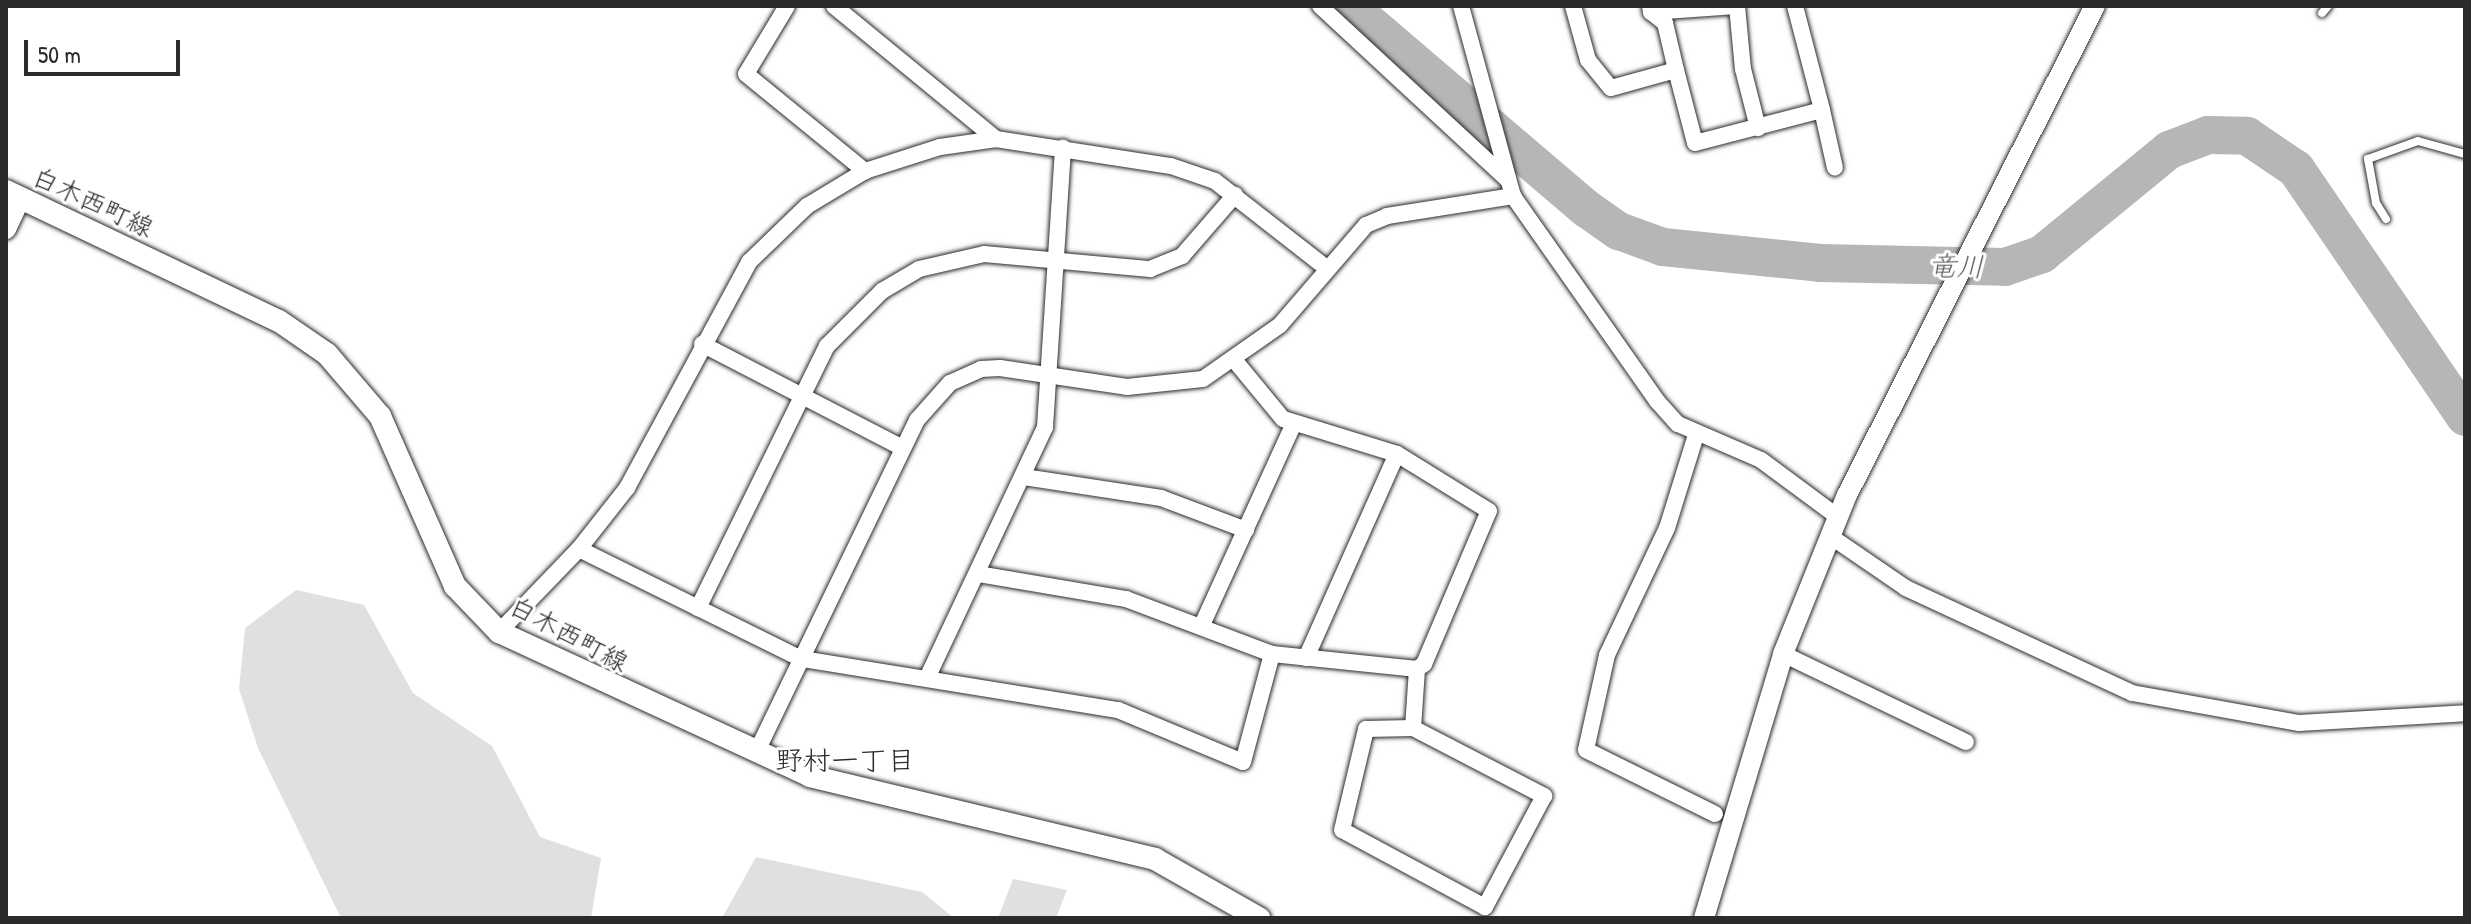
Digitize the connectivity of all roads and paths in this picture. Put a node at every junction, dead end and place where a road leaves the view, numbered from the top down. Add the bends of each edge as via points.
1 (787, 6) edge
2 (834, 6) edge
3 (1320, 6) edge
4 (1461, 6) edge
5 (1573, 6) edge
6 (1736, 6) edge
7 (1795, 6) edge
8 (2095, 6) edge
9 (1650, 9) edge
10 (1676, 70) junction
11 (1822, 110) junction
12 (1758, 128) junction
13 (996, 139) junction
14 (1063, 148) junction
15 (2465, 154) edge
16 (1835, 168) dead end
17 (865, 171) junction
18 (1510, 188) junction
19 (1235, 195) junction
20 (12, 196) edge
21 (2386, 219) dead end
22 (6, 229) edge
23 (1054, 261) junction
24 (1325, 267) junction
25 (702, 344) junction
26 (1235, 361) junction
27 (1047, 374) junction
28 (802, 395) junction
29 (1293, 425) junction
30 (1696, 435) junction
31 (903, 448) junction
32 (1397, 454) junction
33 (1024, 477) junction
34 (1834, 526) junction
35 (1246, 530) junction
36 (579, 549) junction
37 (978, 574) junction
38 (698, 608) junction
39 (1202, 625) junction
40 (499, 632) junction
41 (1272, 654) junction
42 (1783, 654) junction
43 (1306, 658) junction
44 (802, 659) junction
45 (1417, 669) junction
46 (928, 676) junction
47 (2465, 713) edge
48 (1413, 728) junction
49 (1966, 742) dead end
50 (756, 753) junction
51 (1715, 814) dead end
52 (1259, 918) edge
53 (1704, 918) edge

1 - 17 street via 746,74
2 - 13 street
3 - 18 street
4 - 18 street
5 - 10 street via 1588,60 1611,88
6 - 9 street
6 - 12 street via 1743,69
7 - 11 street
8 - 34 street via 1940,302
9 - 10 street via 1665,23
10 - 12 street via 1695,143
11 - 12 street
11 - 16 street
13 - 14 street
13 - 17 street via 940,147
14 - 19 street via 1171,166
14 - 23 street
15 - 21 lane via 2418,141 2368,159 2376,203
17 - 25 street via 807,206 764,243
18 - 24 street via 1387,216 1366,225
18 - 30 street via 1657,401
19 - 23 street via 1199,240 1169,264 1135,271
19 - 24 street
20 - 22 street
20 - 40 main road, 白木西町線 via 279,321 327,354 380,416 455,586
23 - 27 street
23 - 28 street via 984,254 919,269 849,320
24 - 26 street via 1280,325
25 - 28 street
25 - 36 street via 662,432
26 - 27 street via 1203,379 1158,387
26 - 29 street
27 - 31 street via 1000,368 965,374 931,399
27 - 33 street via 1045,427
28 - 31 street
28 - 38 street
29 - 32 street
29 - 35 street
30 - 34 street via 1761,460
30 - 51 street via 1667,528 1604,663 1586,750
31 - 44 street
32 - 43 street
32 - 45 street via 1489,511
33 - 35 street via 1161,498
33 - 37 street
34 - 42 street
34 - 47 street via 1906,588 2132,693 2299,723
35 - 39 street
36 - 38 street
36 - 40 street
37 - 39 street via 1126,599
37 - 46 street
38 - 44 street
39 - 41 street
40 - 50 main road, 白木西町線
41 - 43 street
41 - 46 street via 1243,762 1118,710
42 - 49 street
42 - 53 street
43 - 45 street
44 - 46 street
44 - 50 street
45 - 48 street
48 - 48 street via 1366,729 1342,830 1485,907 1544,796
50 - 52 main road, 白木西町線 via 856,791 1092,839 1155,859

